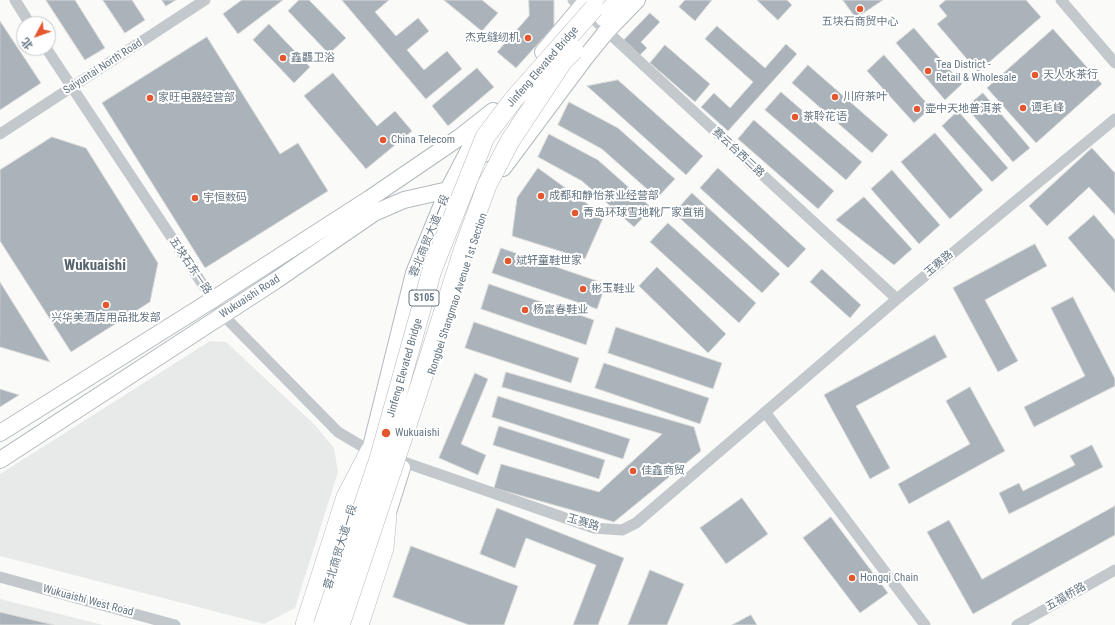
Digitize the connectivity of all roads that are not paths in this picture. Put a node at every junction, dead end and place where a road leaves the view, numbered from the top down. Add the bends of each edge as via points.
1 (15, 0) edge
2 (206, 0) edge
3 (619, 0) edge
4 (637, 0) edge
5 (1061, 0) edge
6 (592, 9) edge
7 (25, 16) edge
8 (51, 56) edge
9 (1115, 62) edge
10 (72, 88) junction
11 (493, 111) junction
12 (1115, 118) edge
13 (0, 134) edge
14 (511, 157) junction
15 (448, 190) junction
16 (897, 299) junction
17 (212, 300) junction
18 (222, 315) junction
19 (765, 412) junction
20 (0, 433) edge
21 (370, 451) junction
22 (0, 460) edge
23 (404, 462) junction
24 (387, 516) junction
25 (1115, 570) edge
26 (0, 577) edge
27 (175, 625) edge
28 (305, 625) edge
29 (316, 625) edge
30 (323, 625) edge
31 (340, 625) edge
32 (347, 625) edge
33 (359, 625) edge
34 (925, 625) edge
35 (1017, 625) edge

1 - 7 street
2 - 10 street, Saiyuntai North Road
3 - 6 highway, Rongbei Shangmao Avenue 1st Section
4 - 6 main road, Rongbei Shangmao Avenue 1st Section
5 - 9 street
6 - 11 main road, 蓉北商贸大道一段
6 - 14 main road, Rongbei Shangmao Avenue 1st Section via 576,70
6 - 16 street, 赛云台西二路
6 - 30 highway, Jinfeng Elevated Bridge / S105, bridge via 484,137 432,270 379,459
6 - 31 highway, Jinfeng Elevated Bridge / S105, bridge via 564,61 510,141 487,185
8 - 10 street, 五块石东一路
10 - 13 street, Saiyuntai North Road
10 - 17 street, 五块石东一路
11 - 15 main road, 蓉北商贸大道一段 via 481,127
11 - 17 main road, Wukuaishi Road via 460,138
12 - 16 street, 玉赛路
14 - 15 main road, Wukuaishi Road via 478,177
14 - 23 main road, Rongbei Shangmao Avenue 1st Section via 493,182
15 - 18 main road, Wukuaishi Road via 404,200 374,213
15 - 21 main road, 蓉北商贸大道一段 via 414,273
16 - 19 street, 玉赛路
17 - 18 street, 五块石东一路
17 - 20 main road, Wukuaishi Road
18 - 21 street, 五块石东一路 via 338,432
18 - 22 main road, Wukuaishi Road
19 - 23 street, 玉赛路 via 636,523 622,530 594,528
19 - 34 street
21 - 23 street, 玉赛路
21 - 28 highway via 346,497
21 - 29 main road, 蓉北商贸大道一段
23 - 24 main road, Rongbei Shangmao Avenue 1st Section
24 - 32 main road, Rongbei Shangmao Avenue 1st Section
24 - 33 highway via 384,548
25 - 35 street, 五福桥路
26 - 27 street, Wukuaishi West Road

